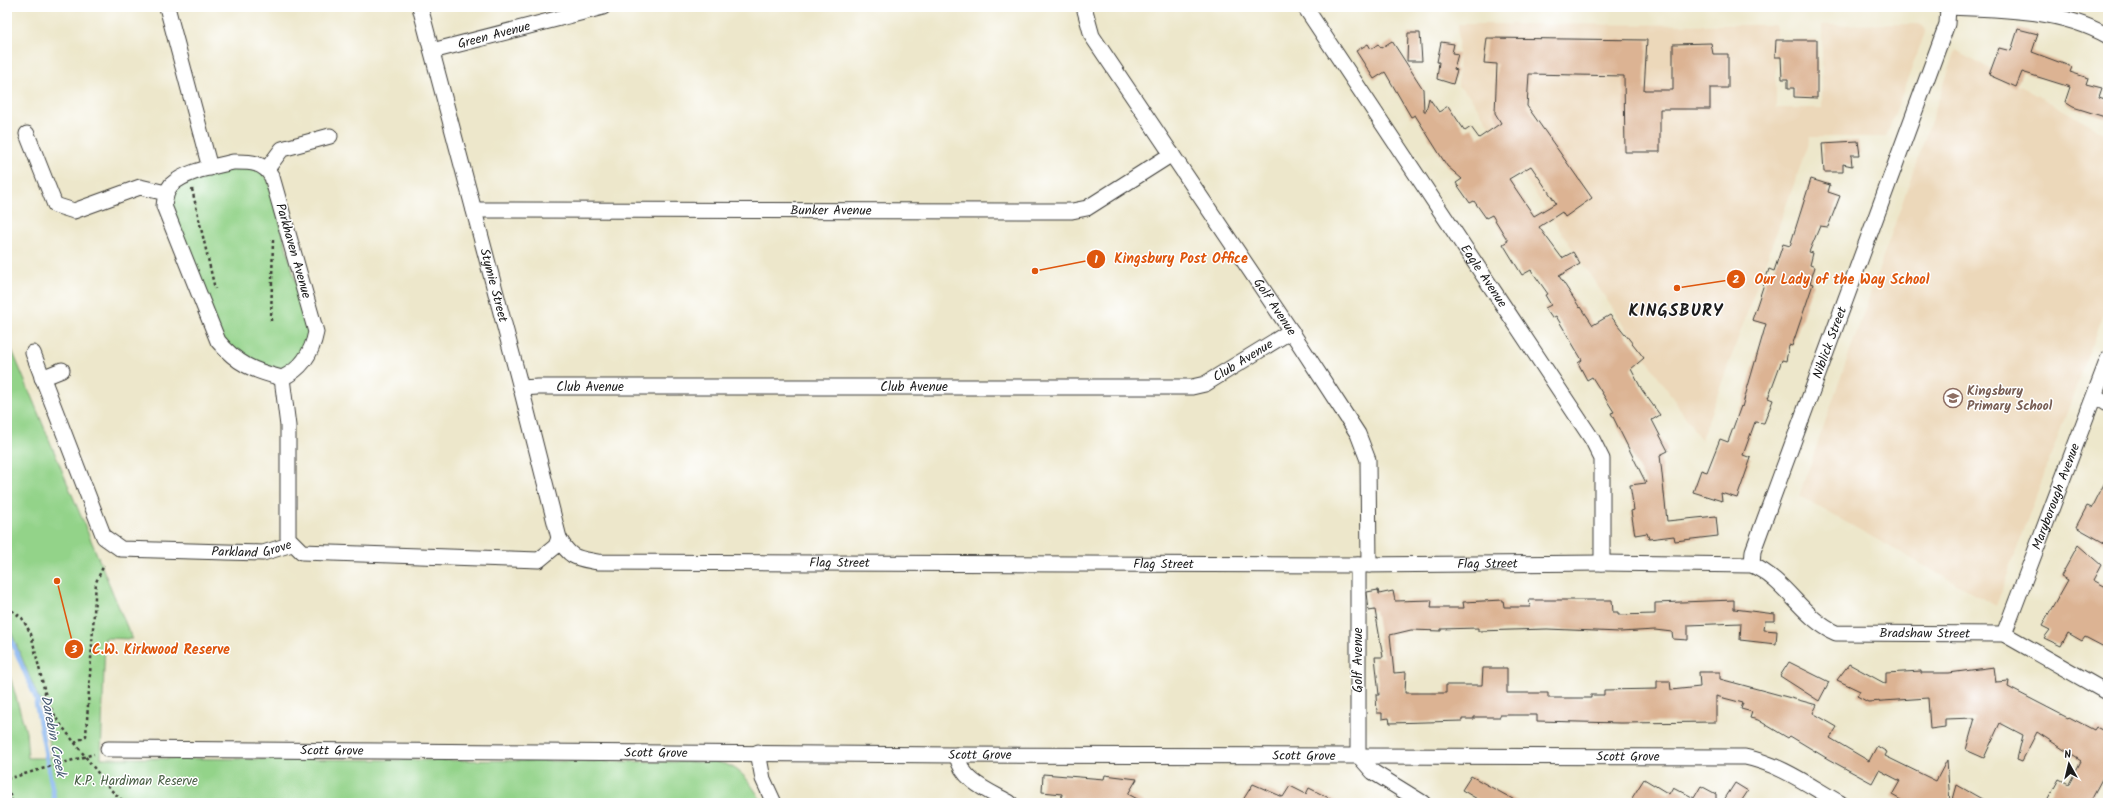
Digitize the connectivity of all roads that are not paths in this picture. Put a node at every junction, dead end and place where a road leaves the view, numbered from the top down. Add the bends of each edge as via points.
1 (167, 7) edge
2 (420, 7) edge
3 (603, 7) edge
4 (1084, 7) edge
5 (1305, 7) edge
6 (1948, 7) edge
7 (2108, 36) edge
8 (432, 51) junction
9 (27, 134) dead end
10 (330, 136) dead end
11 (1172, 154) junction
12 (210, 168) junction
13 (267, 169) junction
14 (166, 193) junction
15 (474, 210) junction
16 (1291, 331) junction
17 (33, 354) dead end
18 (2108, 359) edge
19 (62, 370) dead end
20 (42, 378) junction
21 (282, 378) junction
22 (522, 388) junction
23 (2095, 396) junction
24 (2108, 404) edge
25 (559, 538) junction
26 (292, 544) junction
27 (576, 558) joint
28 (1602, 563) junction
29 (1363, 565) junction
30 (1752, 565) junction
31 (2004, 634) junction
32 (2108, 693) edge
33 (108, 749) road end
34 (758, 752) junction
35 (956, 755) junction
36 (1358, 755) junction
37 (774, 803) edge
38 (1010, 803) edge
39 (1423, 803) edge
40 (1840, 803) edge

1 - 12 street
2 - 8 street, Stymie Street
3 - 8 street, Green Avenue
4 - 11 street, Golf Avenue via 1092,36
5 - 28 street, Eagle Avenue via 1592,439 1602,459
6 - 7 street via 2042,13 2087,26
6 - 30 street, Niblick Street via 1947,24 1753,551
8 - 15 street, Stymie Street
9 - 14 street via 55,205 74,210 140,187
10 - 13 street via 282,149
11 - 15 street, Bunker Avenue via 1087,208 1072,211
11 - 16 street, Golf Avenue
12 - 13 street via 233,162 246,162 259,164
12 - 14 street via 188,175 171,185
13 - 21 street, Parkhaven Avenue via 272,177 316,332 313,347 304,361 295,372
14 - 21 street via 164,206 218,341 230,355 254,370
15 - 22 street, Stymie Street
16 - 22 street, Club Avenue via 1205,384 1192,387
16 - 29 street, Golf Avenue via 1358,434 1368,460
17 - 20 street, Parkland Grove
18 - 23 street, Maryborough Avenue
19 - 20 street
20 - 26 street, Parkland Grove via 104,537 121,549 263,553
21 - 26 street via 288,426 287,525 288,538
22 - 25 street, Stymie Street
23 - 24 street
23 - 31 street, Maryborough Avenue
25 - 26 street, Parkland Grove via 556,546 539,560 302,552
25 - 27 street, Stymie Street via 564,547
27 - 29 street, Flag Street via 606,562
28 - 29 street, Flag Street
28 - 30 street, Flag Street
29 - 36 street, Golf Avenue
30 - 31 street, Bradshaw Street via 1768,572 1823,627 1836,633
31 - 32 street, Bradshaw Street
33 - 34 street, Scott Grove
34 - 35 street, Scott Grove
34 - 37 street via 763,779
35 - 36 street, Scott Grove
35 - 38 street via 958,764 974,782
36 - 39 street via 1373,772
36 - 40 street, Scott Grove via 1745,757 1779,768

